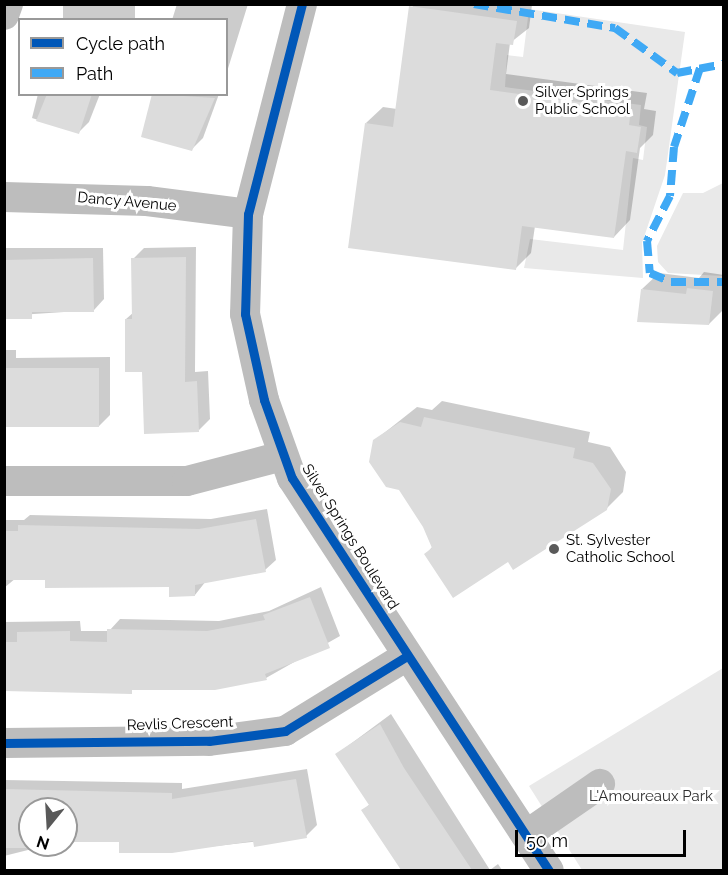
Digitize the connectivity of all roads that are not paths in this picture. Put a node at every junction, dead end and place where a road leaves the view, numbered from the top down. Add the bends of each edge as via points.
1 (8, 4) edge
2 (302, 4) edge
3 (4, 15) edge
4 (4, 197) edge
5 (248, 214) junction
6 (282, 456) junction
7 (4, 481) edge
8 (407, 656) junction
9 (4, 743) edge
10 (600, 784) dead end
11 (526, 835) junction
12 (549, 870) edge

1 - 3 street
2 - 5 street, Silver Springs Boulevard
4 - 5 street, Dancy Avenue via 147,201
5 - 6 street, Silver Springs Boulevard via 245,314
6 - 7 street via 187,481
6 - 8 street, Silver Springs Boulevard
8 - 9 street, Revlis Crescent via 285,731 209,741
8 - 11 street, Silver Springs Boulevard
10 - 11 street
11 - 12 street, Silver Springs Boulevard

